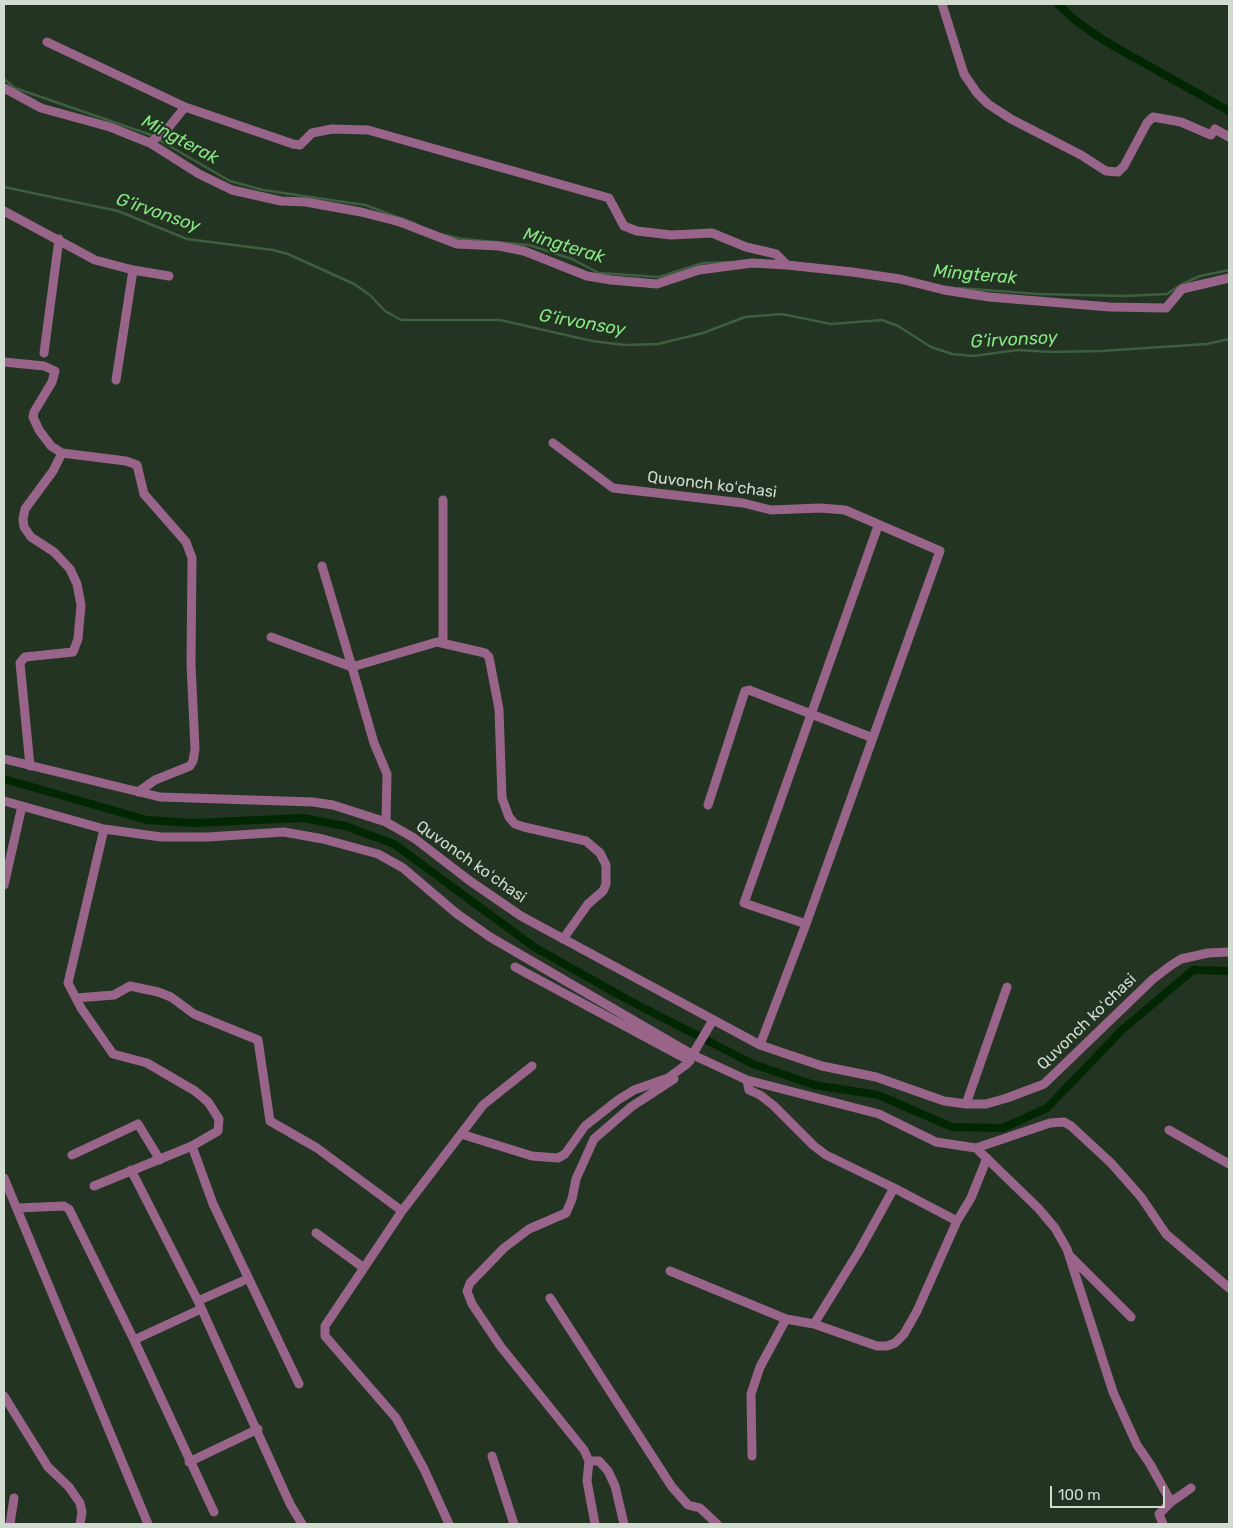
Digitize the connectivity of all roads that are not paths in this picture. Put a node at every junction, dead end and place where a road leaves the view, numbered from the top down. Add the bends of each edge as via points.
1 (942, 4) edge
2 (47, 42) dead end
3 (4, 88) edge
4 (185, 106) junction
5 (1229, 137) edge
6 (152, 141) junction
7 (4, 211) edge
8 (59, 239) junction
9 (787, 264) junction
10 (133, 270) junction
11 (169, 276) dead end
12 (1229, 278) edge
13 (44, 353) dead end
14 (4, 362) edge
15 (116, 380) dead end
16 (552, 443) dead end
17 (62, 453) junction
18 (443, 500) dead end
19 (878, 526) junction
20 (322, 566) dead end
21 (270, 636) dead end
22 (443, 642) junction
23 (352, 667) junction
24 (812, 714) junction
25 (873, 738) junction
26 (4, 759) edge
27 (30, 766) junction
28 (138, 792) junction
29 (4, 801) edge
30 (708, 805) dead end
31 (22, 806) junction
32 (386, 822) junction
33 (104, 829) junction
34 (4, 884) edge
35 (806, 924) junction
36 (563, 939) junction
37 (1229, 952) edge
38 (515, 967) dead end
39 (1007, 987) dead end
40 (76, 998) junction
41 (713, 1020) junction
42 (760, 1046) junction
43 (690, 1060) junction
44 (532, 1066) dead end
45 (747, 1080) junction
46 (966, 1104) junction
47 (1169, 1130) dead end
48 (461, 1134) junction
49 (192, 1146) junction
50 (976, 1148) junction
51 (72, 1155) dead end
52 (987, 1158) junction
53 (160, 1160) junction
54 (1229, 1164) edge
55 (131, 1170) junction
56 (4, 1178) edge
57 (94, 1186) dead end
58 (894, 1188) junction
59 (18, 1208) junction
60 (402, 1211) junction
61 (957, 1221) junction
62 (316, 1233) dead end
63 (1069, 1255) junction
64 (364, 1268) junction
65 (670, 1271) dead end
66 (247, 1279) junction
67 (1229, 1288) edge
68 (550, 1298) dead end
69 (199, 1305) junction
70 (1131, 1317) dead end
71 (786, 1319) junction
72 (814, 1324) junction
73 (134, 1340) junction
74 (299, 1384) dead end
75 (4, 1396) edge
76 (258, 1429) junction
77 (492, 1456) dead end
78 (752, 1456) dead end
79 (589, 1461) junction
80 (189, 1462) junction
81 (1192, 1488) dead end
82 (14, 1498) dead end
83 (1171, 1502) junction
84 (214, 1512) dead end
85 (10, 1524) edge
86 (80, 1524) edge
87 (148, 1524) edge
88 (302, 1524) edge
89 (448, 1524) edge
90 (514, 1524) edge
91 (596, 1524) edge
92 (624, 1524) edge
93 (717, 1524) edge
94 (1164, 1524) edge

1 - 5 street via 964,74 977,93 1010,119 1082,155 1106,171 1118,172 1124,166 1153,117 1181,122 1211,135 1215,129
2 - 4 street
3 - 6 street via 41,108
4 - 6 street via 174,122
4 - 9 street via 294,144 300,145 312,133 355,129 439,149 609,198 624,226 637,231 671,235 712,233 746,247 776,254
6 - 9 street via 199,174 232,190 281,201 361,212 400,222 457,244 524,251 587,276 657,284 706,268 752,263
7 - 8 street
8 - 10 street via 95,260
8 - 13 street
9 - 12 street via 900,279 989,297 1110,307 1166,308 1182,290
10 - 11 street
10 - 15 street
14 - 17 street via 44,366 55,371 34,417 51,446
16 - 19 street, Quvonch koʻchasi via 613,488 771,510 845,510
17 - 27 street via 25,510 23,519 30,536 60,556 70,569 81,605 80,623 73,652 25,657 20,663
17 - 28 street via 137,465 144,494 186,542 192,558 193,760 190,766 155,780
18 - 22 street
19 - 24 street
19 - 25 street, Quvonch koʻchasi via 940,551
20 - 23 street
21 - 23 street
22 - 23 street
22 - 36 street via 485,653 489,657 499,708 502,798 509,817 524,827 586,841 606,865 603,891 588,904
23 - 32 street via 374,743 387,774
24 - 25 street
24 - 30 street via 745,691
24 - 35 street via 744,902
25 - 35 street, Quvonch koʻchasi
26 - 27 street, Quvonch koʻchasi
27 - 28 street, Quvonch koʻchasi
28 - 32 street, Quvonch koʻchasi via 160,797 312,802 333,805
29 - 31 street
31 - 33 street
31 - 34 street
32 - 36 street, Quvonch koʻchasi via 414,838 521,916
33 - 40 street via 68,983
33 - 43 street via 162,837 284,832 378,854 403,868 456,914 490,937
35 - 42 street, Quvonch koʻchasi
36 - 41 street, Quvonch koʻchasi
37 - 46 street, Quvonch koʻchasi via 1190,957 1170,966 1044,1084 986,1104
38 - 43 street
39 - 46 street
40 - 49 street via 113,1054 147,1063 196,1091 208,1102 219,1119 218,1131
40 - 60 street via 114,995 130,986 158,992 172,997 194,1014 258,1040 270,1122 318,1148
41 - 42 street, Quvonch koʻchasi
41 - 43 street
42 - 46 street, Quvonch koʻchasi via 822,1066 876,1077 944,1101
43 - 45 street
43 - 48 street via 668,1078 634,1090 618,1100 585,1126 565,1154 558,1158 532,1156
43 - 79 street via 682,1073 669,1084 631,1107 594,1139 576,1179 566,1213 529,1229 504,1248 470,1282 467,1291 501,1347 584,1450
44 - 48 street via 484,1105
45 - 50 street via 880,1114 936,1142
45 - 58 street via 749,1090 773,1105 826,1155
47 - 54 street
48 - 60 street
49 - 53 street
49 - 66 street via 213,1204
50 - 52 street
50 - 67 street via 1050,1123 1064,1122 1111,1164 1141,1197 1166,1234
51 - 53 street via 138,1124
52 - 61 street via 971,1198
52 - 63 street via 1055,1228
53 - 55 street
55 - 57 street
55 - 69 street
56 - 59 street
58 - 61 street
58 - 72 street
59 - 73 street via 64,1206 69,1209
59 - 87 street
60 - 64 street
61 - 72 street via 917,1311 895,1343 877,1346
62 - 64 street
63 - 70 street
63 - 83 street via 1113,1392 1137,1445
64 - 89 street via 325,1326 325,1336 396,1418 424,1469
65 - 71 street
66 - 69 street
66 - 74 street
68 - 93 street via 672,1487 688,1505 700,1508
69 - 73 street
69 - 76 street
71 - 72 street
71 - 78 street via 760,1367 750,1394
73 - 80 street
75 - 86 street via 48,1467 80,1503
76 - 80 street
76 - 88 street
77 - 90 street
79 - 91 street via 587,1481
79 - 92 street via 598,1461 608,1471
80 - 84 street
81 - 83 street
82 - 85 street
83 - 94 street via 1159,1514

